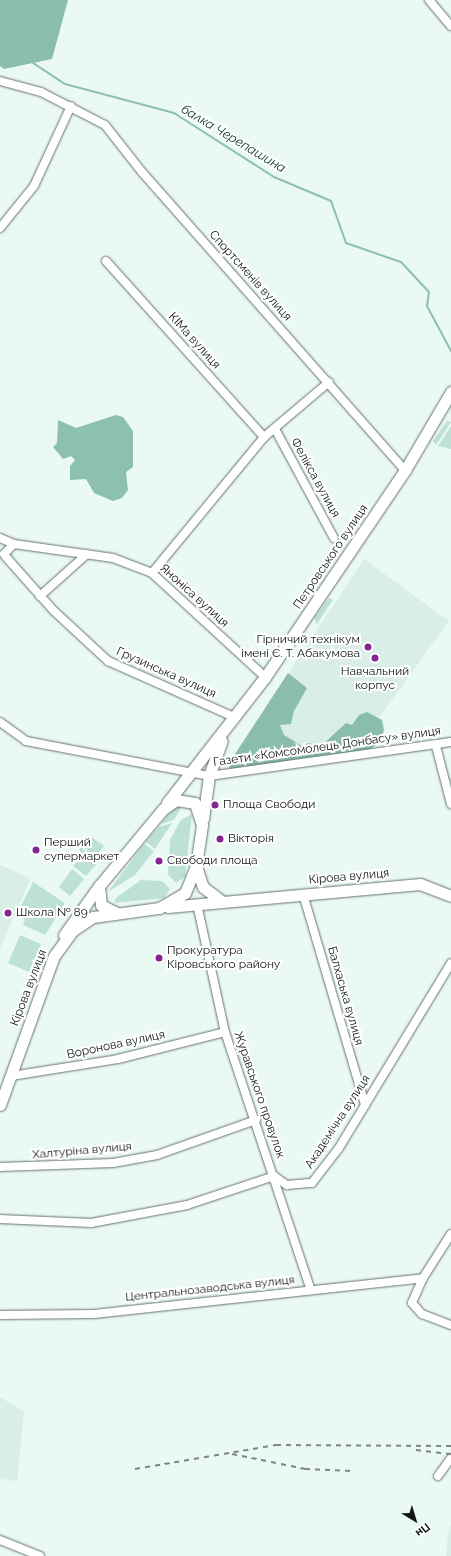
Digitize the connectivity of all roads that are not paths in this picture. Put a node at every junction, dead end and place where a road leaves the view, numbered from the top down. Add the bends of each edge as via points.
1 (429, 0) edge
2 (451, 26) edge
3 (0, 81) edge
4 (71, 106) junction
5 (0, 228) edge
6 (106, 261) dead end
7 (329, 382) junction
8 (451, 392) edge
9 (448, 405) edge
10 (275, 429) junction
11 (264, 437) junction
12 (405, 470) junction
13 (0, 538) edge
14 (334, 538) dead end
15 (14, 544) junction
16 (4, 553) edge
17 (87, 554) junction
18 (152, 573) junction
19 (40, 596) junction
20 (54, 611) junction
21 (265, 677) junction
22 (236, 718) junction
23 (0, 722) edge
24 (225, 732) junction
25 (451, 742) edge
26 (436, 746) junction
27 (191, 774) junction
28 (209, 776) junction
29 (451, 804) edge
30 (163, 808) junction
31 (202, 825) junction
32 (196, 866) junction
33 (100, 886) junction
34 (303, 894) junction
35 (451, 896) edge
36 (223, 902) junction
37 (197, 904) junction
38 (159, 908) junction
39 (117, 913) junction
40 (54, 956) junction
41 (451, 963) edge
42 (225, 1032) junction
43 (11, 1076) junction
44 (0, 1105) edge
45 (365, 1105) junction
46 (256, 1120) junction
47 (0, 1167) edge
48 (274, 1176) junction
49 (0, 1219) edge
50 (451, 1234) edge
51 (423, 1278) junction
52 (311, 1290) junction
53 (0, 1315) edge
54 (451, 1325) edge
55 (451, 1458) edge
56 (438, 1476) dead end
57 (0, 1540) edge
58 (40, 1556) edge

1 - 2 street
3 - 4 street, Спортсменів вулиця via 41,92
4 - 5 street via 34,186
4 - 7 street, Спортсменів вулиця via 105,125 142,172
6 - 11 street, КІМа вулиця
7 - 10 street
7 - 12 street, Спортсменів вулиця
8 - 9 main road, Петровського вулиця
9 - 12 main road, Петровського вулиця
10 - 11 street
10 - 14 street, Фелікса вулиця
11 - 18 street
12 - 21 main road, Петровського вулиця
13 - 15 street, Яноніса вулиця
15 - 16 street
15 - 17 street, Яноніса вулиця
16 - 19 street, Грузинська вулиця
16 - 20 street, Грузинська вулиця
17 - 18 street, Яноніса вулиця via 113,558
17 - 19 street
18 - 21 street, Яноніса вулиця
19 - 20 street, Грузинська вулиця
20 - 22 street, Грузинська вулиця via 108,661
21 - 22 main road, Петровського вулиця
22 - 24 main road, Петровського вулиця
23 - 27 street, Газети «Комсомолець Донбасу» вулиця via 26,741
24 - 27 main road, Петровського вулиця
24 - 28 main road
25 - 26 street, Газети «Комсомолець Донбасу» вулиця
26 - 28 street, Газети «Комсомолець Донбасу» вулиця
26 - 29 street
27 - 28 street, Газети «Комсомолець Донбасу» вулиця
27 - 30 main road, Петровського вулиця
28 - 31 main road
30 - 31 main road, Кірова вулиця via 176,800 189,799 198,807
30 - 33 main road, Кірова вулиця
31 - 32 main road, Кірова вулиця
32 - 36 main road, Кірова вулиця via 203,887
32 - 38 main road, Кірова вулиця via 185,893
33 - 39 main road via 101,905
33 - 40 main road, Кірова вулиця via 68,926
34 - 35 main road, Кірова вулиця via 420,884
34 - 36 main road, Кірова вулиця
34 - 45 street, Балхаська вулиця
36 - 37 main road, Кірова вулиця
37 - 38 main road, Кірова вулиця
37 - 42 street, Журавського провулок
38 - 39 main road, Кірова вулиця
39 - 40 main road, Кірова вулиця via 84,923 72,931
40 - 43 main road, Кірова вулиця
41 - 45 street, Академічна вулиця
42 - 43 street, Воронова вулиця via 118,1059
42 - 46 street, Журавського провулок
43 - 44 main road, Кірова вулиця
45 - 48 street, Академічна вулиця via 312,1184 286,1185
46 - 47 street, Халтуріна вулиця via 157,1155 106,1163
46 - 48 street, Журавського провулок
48 - 49 street via 187,1205 91,1223
48 - 52 street, Журавського провулок
50 - 51 street
51 - 52 street, Центральнозаводська вулиця
51 - 54 street via 414,1296 414,1307
52 - 53 street, Центральнозаводська вулиця via 94,1314
55 - 56 street
57 - 58 street

